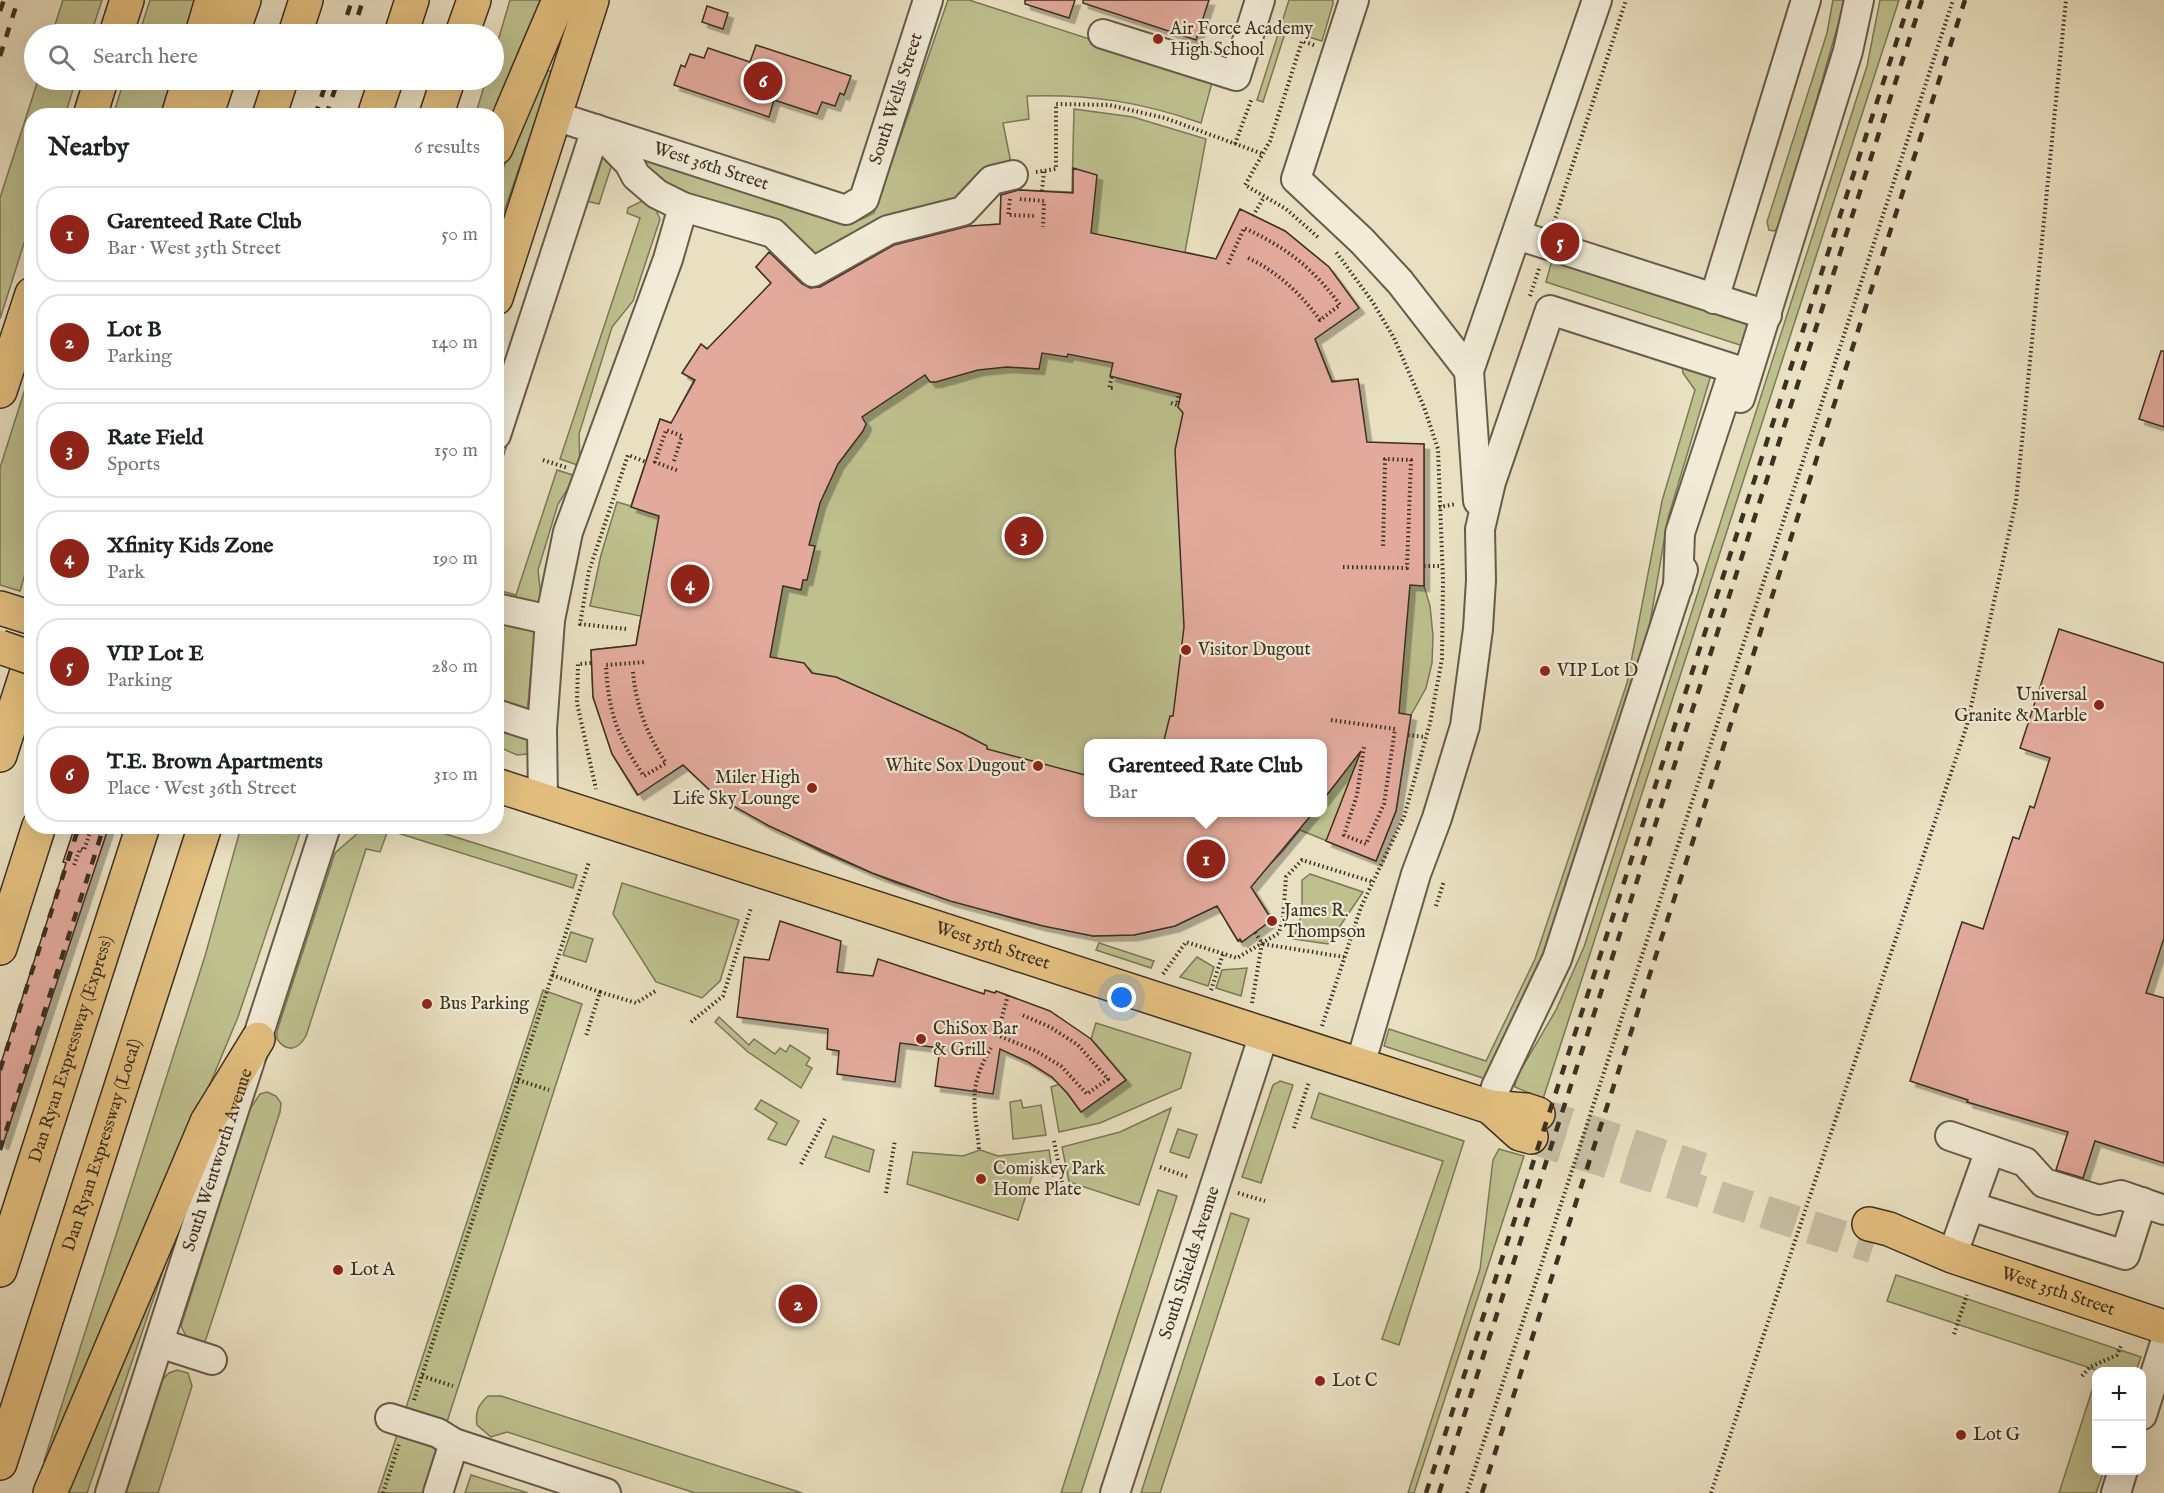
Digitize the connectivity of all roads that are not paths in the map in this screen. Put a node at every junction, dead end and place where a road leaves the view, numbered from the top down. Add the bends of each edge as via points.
1 (127, 0) edge
2 (212, 0) edge
3 (244, 0) edge
4 (306, 0) edge
5 (412, 0) edge
6 (474, 0) edge
7 (559, 0) edge
8 (592, 0) edge
9 (928, 0) edge
10 (1260, 0) edge
11 (1354, 0) edge
12 (1597, 0) edge
13 (1806, 0) edge
14 (1859, 0) edge
15 (119, 24) edge
16 (205, 24) edge
17 (236, 24) edge
18 (298, 24) edge
19 (404, 24) edge
20 (466, 24) edge
21 (1103, 34) dead end
22 (98, 90) edge
23 (186, 90) edge
24 (215, 90) edge
25 (278, 90) edge
26 (383, 90) edge
27 (445, 90) edge
28 (92, 108) edge
29 (180, 108) edge
30 (209, 108) edge
31 (272, 108) edge
32 (377, 108) edge
33 (439, 108) edge
34 (555, 116) junction
35 (504, 129) edge
36 (596, 129) junction
37 (1013, 175) road end
38 (864, 199) joint
39 (683, 207) junction
40 (1517, 236) junction
41 (504, 273) edge
42 (1714, 299) junction
43 (1767, 315) junction
44 (24, 318) edge
45 (1469, 371) junction
46 (0, 391) edge
47 (504, 411) edge
48 (1480, 529) junction
49 (1678, 587) junction
50 (0, 608) edge
51 (504, 610) edge
52 (24, 616) edge
53 (550, 620) junction
54 (0, 647) edge
55 (24, 654) edge
56 (24, 681) edge
57 (504, 717) edge
58 (542, 729) junction
59 (0, 754) edge
60 (504, 788) edge
61 (543, 800) junction
62 (36, 834) edge
63 (140, 834) edge
64 (202, 834) edge
65 (323, 834) edge
66 (0, 948) edge
67 (1258, 1020) junction
68 (258, 1039) junction
69 (1360, 1065) junction
70 (1490, 1107) junction
71 (1534, 1126) tunnel mouth
72 (1950, 1136) dead end
73 (1990, 1150) junction
74 (1970, 1206) junction
75 (2153, 1206) edge
76 (1871, 1236) tunnel mouth
77 (1952, 1256) junction
78 (0, 1270) edge
79 (2164, 1327) edge
80 (159, 1343) junction
81 (2164, 1346) edge
82 (212, 1360) dead end
83 (2150, 1415) edge
84 (399, 1421) road end
85 (454, 1443) junction
86 (0, 1463) edge
87 (2121, 1475) edge
88 (50, 1493) edge
89 (110, 1493) edge
90 (438, 1493) edge
91 (606, 1493) edge
92 (1115, 1493) edge
93 (2116, 1493) edge

1 - 15 main road
2 - 16 main road
3 - 17 main road
4 - 18 main road
5 - 19 main road
6 - 20 main road
7 - 35 main road
8 - 34 main road
9 - 38 street, South Wells Street
10 - 21 street via 1244,87
11 - 45 street via 1296,179 1347,225 1400,282
12 - 40 street
13 - 42 street
14 - 43 street via 1848,51
22 - 28 main road
23 - 29 main road
24 - 30 main road
25 - 31 main road
26 - 32 main road
27 - 33 main road
34 - 36 street, West 36th Street
34 - 41 main road
36 - 38 street, West 36th Street via 846,210
36 - 39 street via 629,163 636,176 657,194
36 - 47 street
37 - 39 street via 992,180 963,211 888,230 813,272 773,233
39 - 53 street via 668,259 568,532
40 - 42 street
40 - 45 street
42 - 43 street
43 - 49 street
44 - 46 main road
45 - 48 street
48 - 49 street via 1491,482 1550,310 1734,369 1680,533
48 - 69 street via 1478,629 1465,726 1416,874
49 - 70 street via 1557,958
50 - 52 main road
51 - 53 street
53 - 58 street
54 - 55 main road, bridge
56 - 59 main road
57 - 58 street
58 - 61 street
60 - 61 main road, West 35th Street
61 - 67 main road, West 35th Street
62 - 66 main road
63 - 78 main road, Dan Ryan Expressway (Express)
64 - 86 main road, Dan Ryan Expressway (Local)
65 - 68 street, South Wentworth Avenue
67 - 69 main road, West 35th Street
67 - 92 street, South Shields Avenue
68 - 80 street, South Wentworth Avenue
68 - 88 main road via 207,1122
69 - 70 main road, West 35th Street
70 - 71 main road, West 35th Street via 1526,1110
72 - 73 street
73 - 74 street
73 - 75 street via 2025,1162 2044,1183 2099,1200 2121,1195
74 - 75 street via 2125,1255
74 - 77 street
76 - 77 main road, West 35th Street via 1889,1229
77 - 79 main road, West 35th Street
80 - 82 street
80 - 89 street, South Wentworth Avenue
81 - 83 street
84 - 85 street via 438,1433
85 - 90 street
85 - 91 street
87 - 93 street

